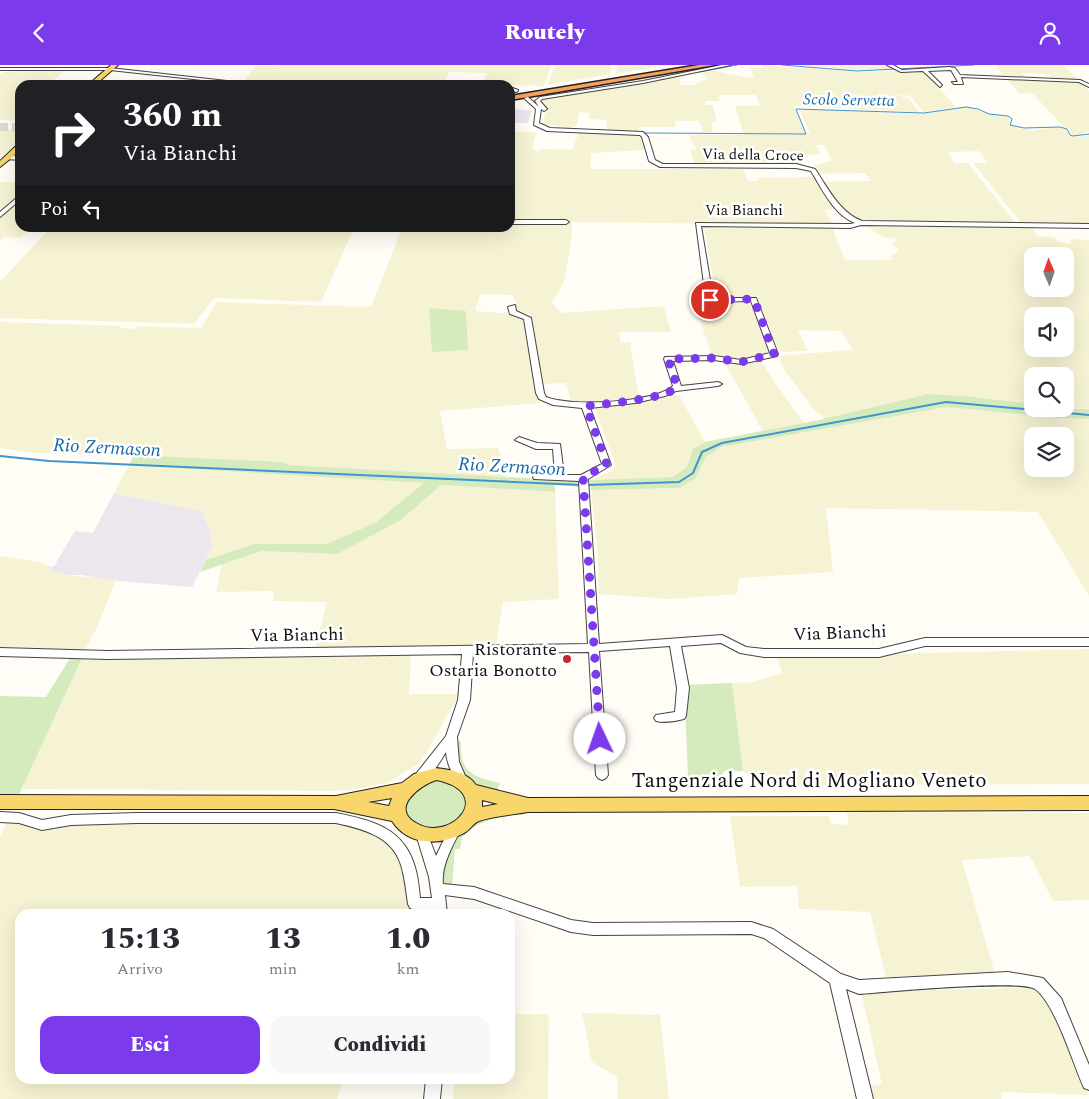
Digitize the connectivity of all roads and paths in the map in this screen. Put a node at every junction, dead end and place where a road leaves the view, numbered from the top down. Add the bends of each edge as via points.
1 (696, 65) edge
2 (712, 65) edge
3 (729, 65) edge
4 (889, 65) edge
5 (112, 67) edge
6 (0, 69) edge
7 (924, 69) junction
8 (957, 75) junction
9 (97, 80) edge
10 (220, 80) edge
11 (954, 83) dead end
12 (940, 86) dead end
13 (1089, 87) edge
14 (515, 95) edge
15 (515, 95) edge
16 (526, 98) dead end
17 (568, 131) junction
18 (15, 152) edge
19 (8, 158) junction
20 (15, 158) edge
21 (0, 165) edge
22 (15, 202) edge
23 (0, 215) edge
24 (515, 222) edge
25 (566, 222) dead end
26 (861, 223) junction
27 (1089, 226) edge
28 (512, 307) dead end
29 (718, 384) dead end
30 (676, 389) junction
31 (586, 406) junction
32 (519, 440) dead end
33 (537, 477) dead end
34 (560, 477) junction
35 (583, 482) junction
36 (1089, 642) edge
37 (675, 643) junction
38 (595, 648) junction
39 (468, 650) junction
40 (0, 652) edge
41 (660, 718) dead end
42 (451, 737) junction
43 (602, 775) dead end
44 (412, 784) junction
45 (466, 785) junction
46 (0, 802) edge
47 (334, 802) junction
48 (1089, 803) edge
49 (528, 805) junction
50 (398, 815) junction
51 (471, 816) junction
52 (0, 817) edge
53 (454, 831) junction
54 (422, 834) junction
55 (437, 883) junction
56 (439, 909) edge
57 (836, 979) junction
58 (1089, 1083) edge
59 (434, 1084) edge
60 (432, 1099) edge
61 (864, 1099) edge

1 - 14 highway
2 - 15 highway
3 - 17 street via 537,99 544,108 541,124 565,127
4 - 7 street via 897,70
5 - 6 street
5 - 9 main road
5 - 10 street
7 - 8 street via 951,68
7 - 12 street
8 - 11 street via 961,83
8 - 13 street via 1080,81
16 - 17 street, Via della Croce via 540,109 536,124 550,130
17 - 26 street, Via della Croce via 641,133 652,161 662,166 808,167 849,218
18 - 19 main road
19 - 20 street
19 - 21 main road
22 - 23 street
24 - 25 street
26 - 27 street
26 - 30 street, Via Bianchi via 850,226 698,224 710,300 754,299 774,354 741,362 714,358 668,359
28 - 31 street via 513,311 527,318 543,399 556,404
29 - 30 street
30 - 31 street via 638,399
31 - 35 street via 607,465
32 - 34 street via 536,447 557,446
33 - 34 street
34 - 35 street
35 - 38 street
36 - 37 street, Via Bianchi via 925,642 879,653 764,653 744,649 722,639
37 - 38 street, Via Bianchi
37 - 41 street via 683,688 680,716
38 - 39 street, Via Bianchi
38 - 43 street
39 - 40 street, Via Bianchi via 108,655
39 - 42 street via 464,700
42 - 44 street via 428,769
42 - 45 street via 454,762
44 - 45 main road via 427,776 444,775
44 - 47 main road
44 - 50 main road via 397,805
45 - 49 main road
45 - 51 main road via 475,803
46 - 47 main road
47 - 50 main road
48 - 49 main road, Tangenziale Nord di Mogliano Veneto
49 - 51 main road
50 - 54 main road via 411,829
51 - 53 main road
52 - 56 street via 19,818 42,825 72,820 138,818 336,818 365,823 388,834 400,846 408,865 415,904
53 - 54 main road via 443,835
53 - 55 street via 443,853
54 - 55 street
55 - 56 street
55 - 57 street via 571,926 593,929 751,928 768,933
57 - 58 street via 859,987 1008,978 1038,983 1056,1003
57 - 61 street
59 - 60 street

